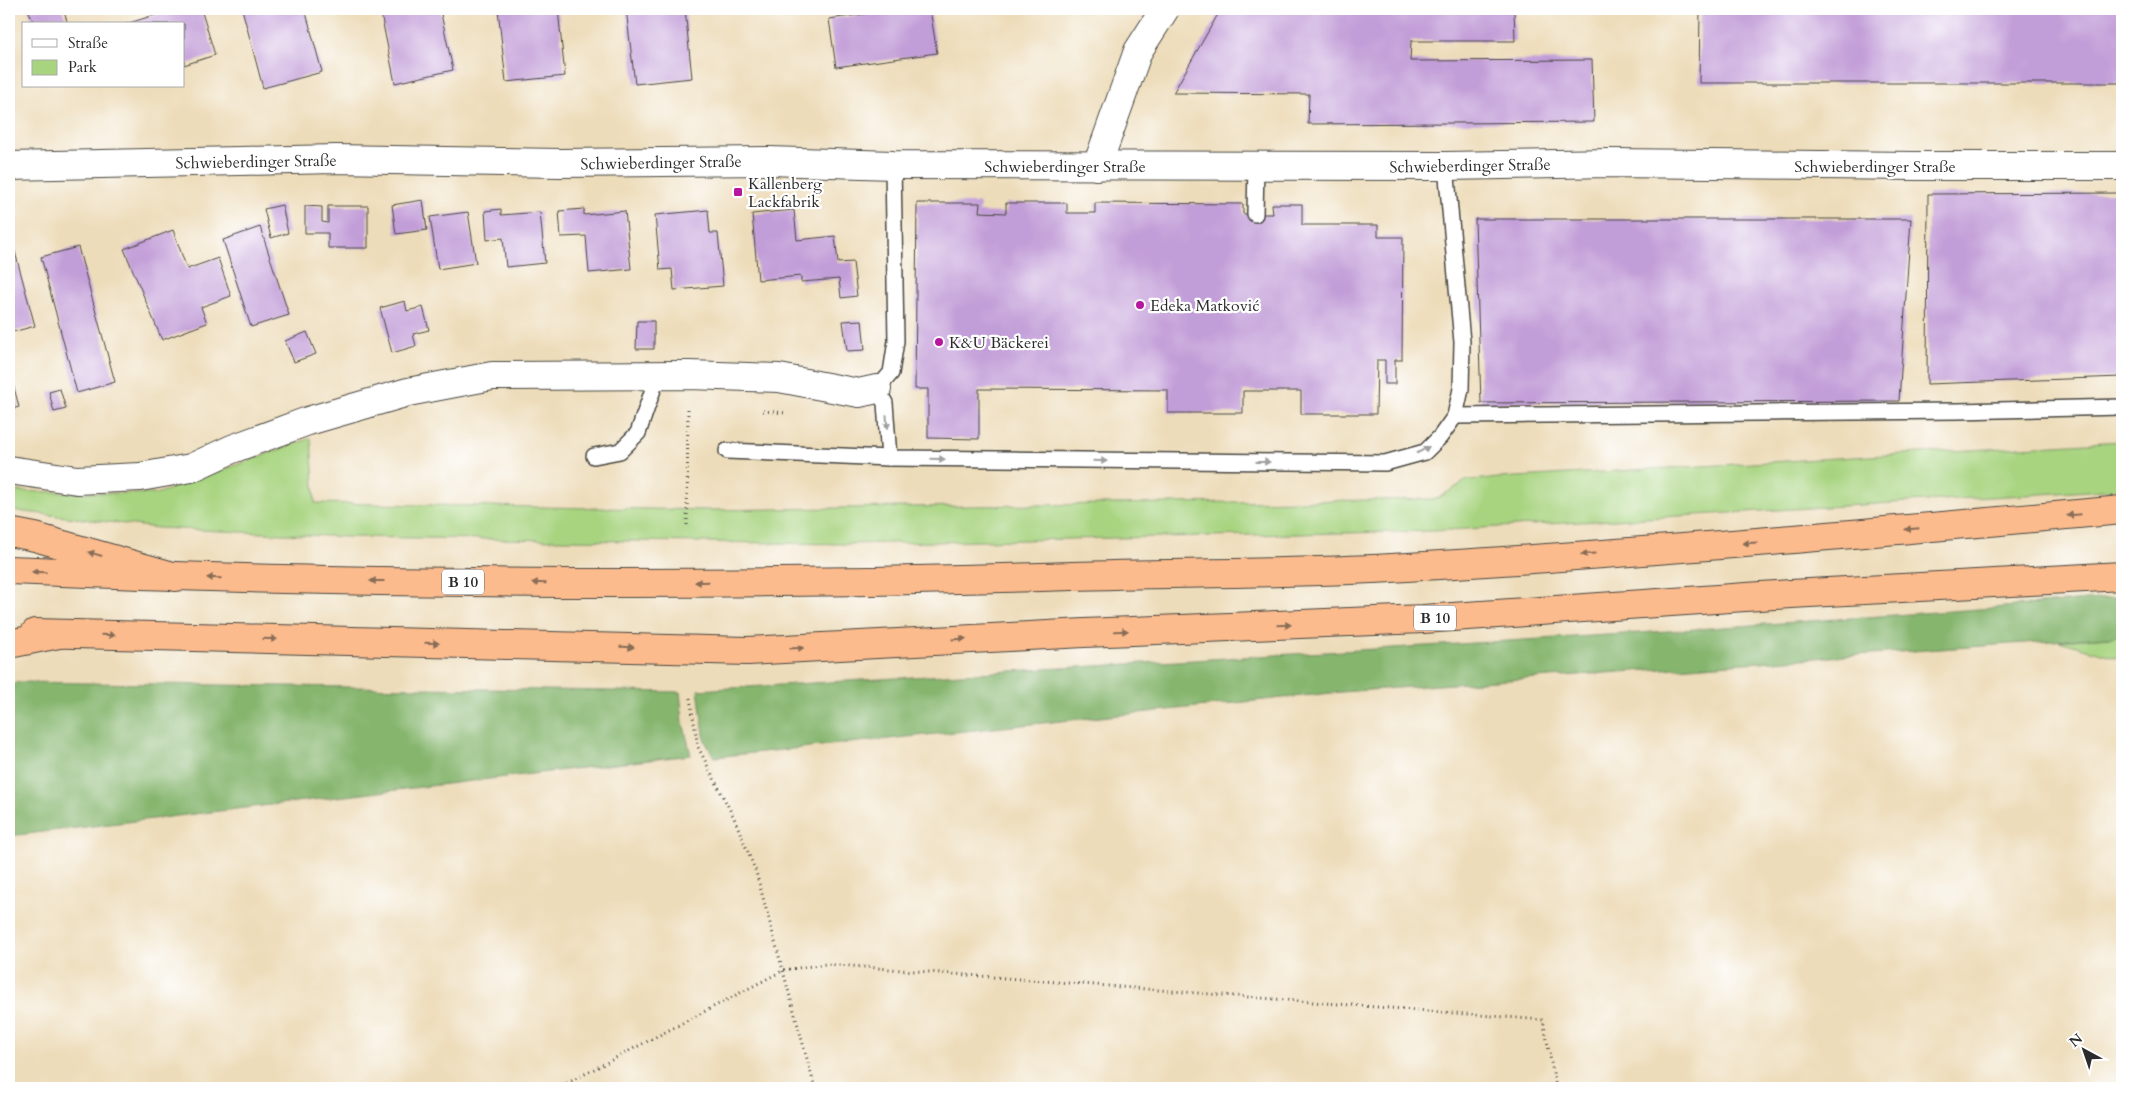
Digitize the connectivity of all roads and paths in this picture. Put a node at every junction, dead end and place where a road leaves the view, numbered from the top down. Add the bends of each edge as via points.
1 (1165, 9) edge
2 (893, 165) junction
3 (9, 166) edge
4 (1097, 166) junction
5 (1256, 166) junction
6 (1446, 166) junction
7 (2122, 166) edge
8 (1255, 214) dead end
9 (689, 374) junction
10 (658, 375) junction
11 (877, 389) junction
12 (2122, 407) edge
13 (1455, 416) junction
14 (727, 450) dead end
15 (594, 456) dead end
16 (889, 458) junction
17 (9, 470) edge
18 (2122, 510) edge
19 (687, 525) dead end
20 (9, 532) edge
21 (9, 570) edge
22 (2122, 576) edge
23 (176, 577) junction
24 (9, 632) edge
25 (59, 634) junction
26 (9, 644) edge
27 (690, 698) dead end
28 (784, 970) junction
29 (558, 1088) edge
30 (815, 1088) edge
31 (1556, 1088) edge

1 - 4 street via 1138,51
2 - 3 street, Schwieberdinger Straße via 336,158
2 - 4 street, Schwieberdinger Straße
2 - 11 lane via 896,341 891,373
4 - 5 street, Schwieberdinger Straße
5 - 6 street, Schwieberdinger Straße
5 - 8 lane
6 - 7 street, Schwieberdinger Straße via 1610,163
6 - 13 lane via 1462,342 1461,389
9 - 10 street
9 - 11 street via 778,378 859,393
9 - 19 path
10 - 15 lane via 638,433 620,451
10 - 17 street via 492,376 417,390 308,421 232,448 191,468 140,477 77,480
11 -> 16 lane via 885,403
12 - 13 lane
16 -> 13 lane via 1385,463 1425,452
14 - 16 lane
18 -> 23 highway, B 10 via 1763,542 1386,568 954,580 654,583
23 -> 20 highway
23 -> 21 highway, B 10
25 -> 22 highway, B 10 via 748,651 1423,619
24 - 25 highway, B 10
25 - 26 highway
27 - 28 path via 698,747 735,820 756,872
28 - 29 path
28 - 30 path
28 - 31 path via 826,964 1543,1020

